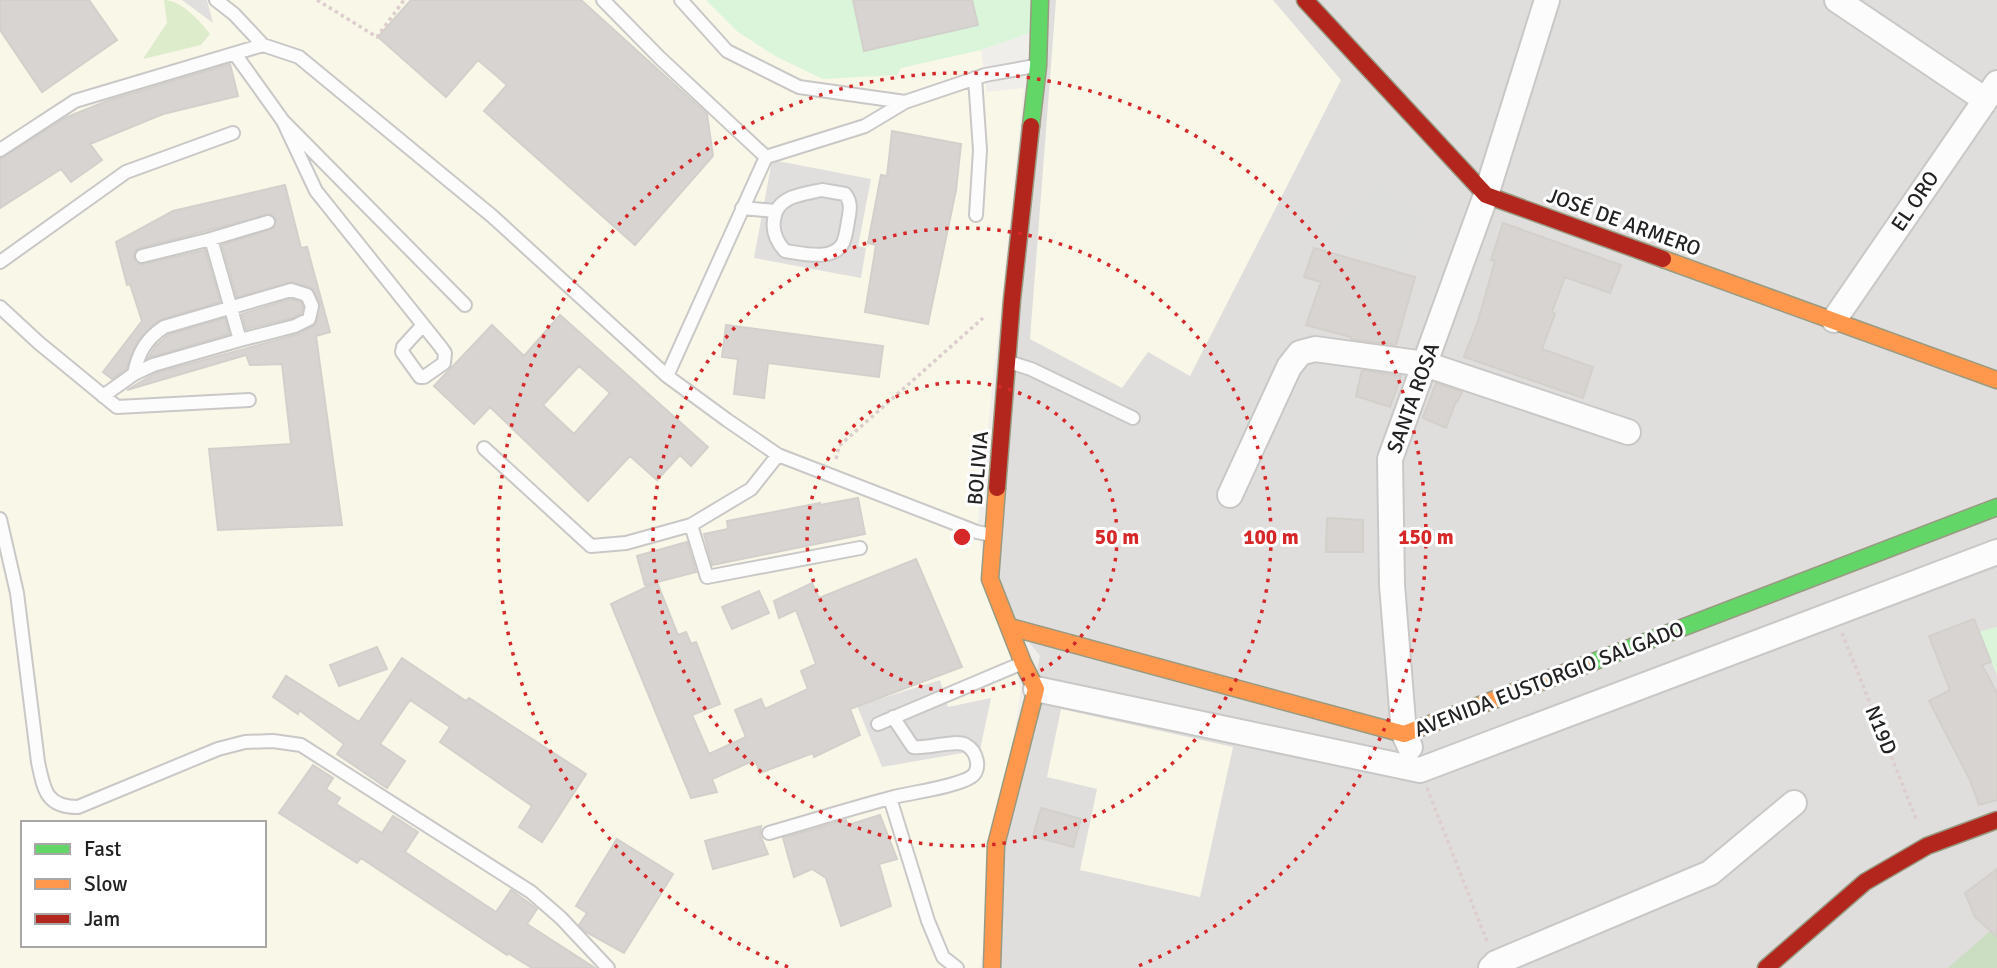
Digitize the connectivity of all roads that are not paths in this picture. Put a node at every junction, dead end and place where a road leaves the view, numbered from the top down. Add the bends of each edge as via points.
1 (216, 0) edge
2 (603, 0) edge
3 (681, 0) edge
4 (1040, 0) edge
5 (1305, 0) edge
6 (1547, 0) edge
7 (1837, 0) edge
8 (262, 45) junction
9 (234, 54) junction
10 (1038, 66) junction
11 (975, 78) junction
12 (1991, 91) edge
13 (905, 102) junction
14 (283, 121) junction
15 (233, 133) dead end
16 (0, 150) edge
17 (766, 158) junction
18 (1486, 195) junction
19 (742, 208) junction
20 (775, 211) junction
21 (976, 215) dead end
22 (268, 222) dead end
23 (211, 239) junction
24 (142, 256) dead end
25 (0, 262) edge
26 (465, 305) dead end
27 (231, 306) junction
28 (0, 307) edge
29 (1834, 320) junction
30 (423, 325) dead end
31 (240, 340) junction
32 (1008, 362) junction
33 (1425, 365) junction
34 (134, 374) junction
35 (667, 376) junction
36 (1997, 380) edge
37 (103, 396) junction
38 (248, 400) dead end
39 (1133, 418) dead end
40 (1628, 432) dead end
41 (484, 448) dead end
42 (778, 455) junction
43 (1230, 495) dead end
44 (1997, 507) edge
45 (0, 519) edge
46 (691, 525) junction
47 (993, 536) junction
48 (860, 548) dead end
49 (1997, 552) edge
50 (4, 555) edge
51 (1010, 627) junction
52 (1023, 663) junction
53 (1036, 690) junction
54 (893, 717) junction
55 (878, 724) dead end
56 (1404, 734) junction
57 (1420, 770) junction
58 (890, 798) junction
59 (1794, 803) dead end
60 (1997, 820) edge
61 (769, 834) dead end
62 (1493, 966) edge
63 (608, 968) edge
64 (957, 968) edge
65 (992, 968) edge
66 (1766, 968) edge

1 - 8 lane
2 - 17 lane
3 - 13 lane via 727,51 799,88
4 - 10 street, BOLIVIA
5 - 18 street, JOSÉ DE ARMERO
6 - 18 street, SANTA ROSA
7 - 12 street
8 - 9 lane
8 - 35 lane via 299,57 492,216
9 - 14 lane
9 - 16 lane via 75,101
10 - 11 lane
10 - 32 street, BOLIVIA
11 - 13 lane
11 - 21 lane
12 - 29 street, EL ORO
13 - 17 lane via 865,126
14 - 26 lane
14 - 30 lane via 316,191
15 - 25 lane via 126,172
17 - 19 lane
18 - 29 street, JOSÉ DE ARMERO
18 - 33 street, SANTA ROSA
19 - 20 lane
19 - 35 lane
20 - 20 lane via 797,195 822,190 845,194 851,208 843,242 817,256 785,251 775,236
22 - 23 lane
23 - 24 lane
23 - 27 lane
27 - 31 lane
27 - 31 lane via 291,290 307,295 312,306 309,319 295,326
27 - 34 lane via 164,327 150,337
28 - 37 lane
29 - 36 street, JOSÉ DE ARMERO
31 - 34 lane
32 - 39 lane
32 - 47 street, BOLIVIA
33 - 40 street
33 - 43 street via 1314,349 1300,353
33 - 56 street, SANTA ROSA via 1390,459 1392,585
34 - 37 lane
35 - 42 lane
37 - 38 lane via 117,407
41 - 46 lane via 591,546 625,543
42 - 46 lane via 751,489
42 - 47 lane
44 - 56 street, AVENIDA EUSTORGIO SALGADO
45 - 50 lane
46 - 48 lane via 707,577
47 - 51 street, BOLIVIA via 990,579
49 - 57 street, AVENIDA EUSTORGIO SALGADO
50 - 63 lane via 17,593 38,762 50,798 62,807 78,807 218,749 245,742 301,745 531,892
51 - 52 street, BOLIVIA
51 - 56 street, AVENIDA EUSTORGIO SALGADO
52 - 53 street, BOLIVIA
52 - 54 lane
53 - 57 street, AVENIDA EUSTORGIO SALGADO
53 - 65 street via 996,845
54 - 55 lane
54 - 58 lane via 913,747 959,743 970,748 978,764 968,778
56 - 57 street, SANTA ROSA
58 - 61 lane
58 - 64 lane via 928,921 943,957
59 - 62 street via 1710,873
60 - 66 street via 1927,846 1865,882

